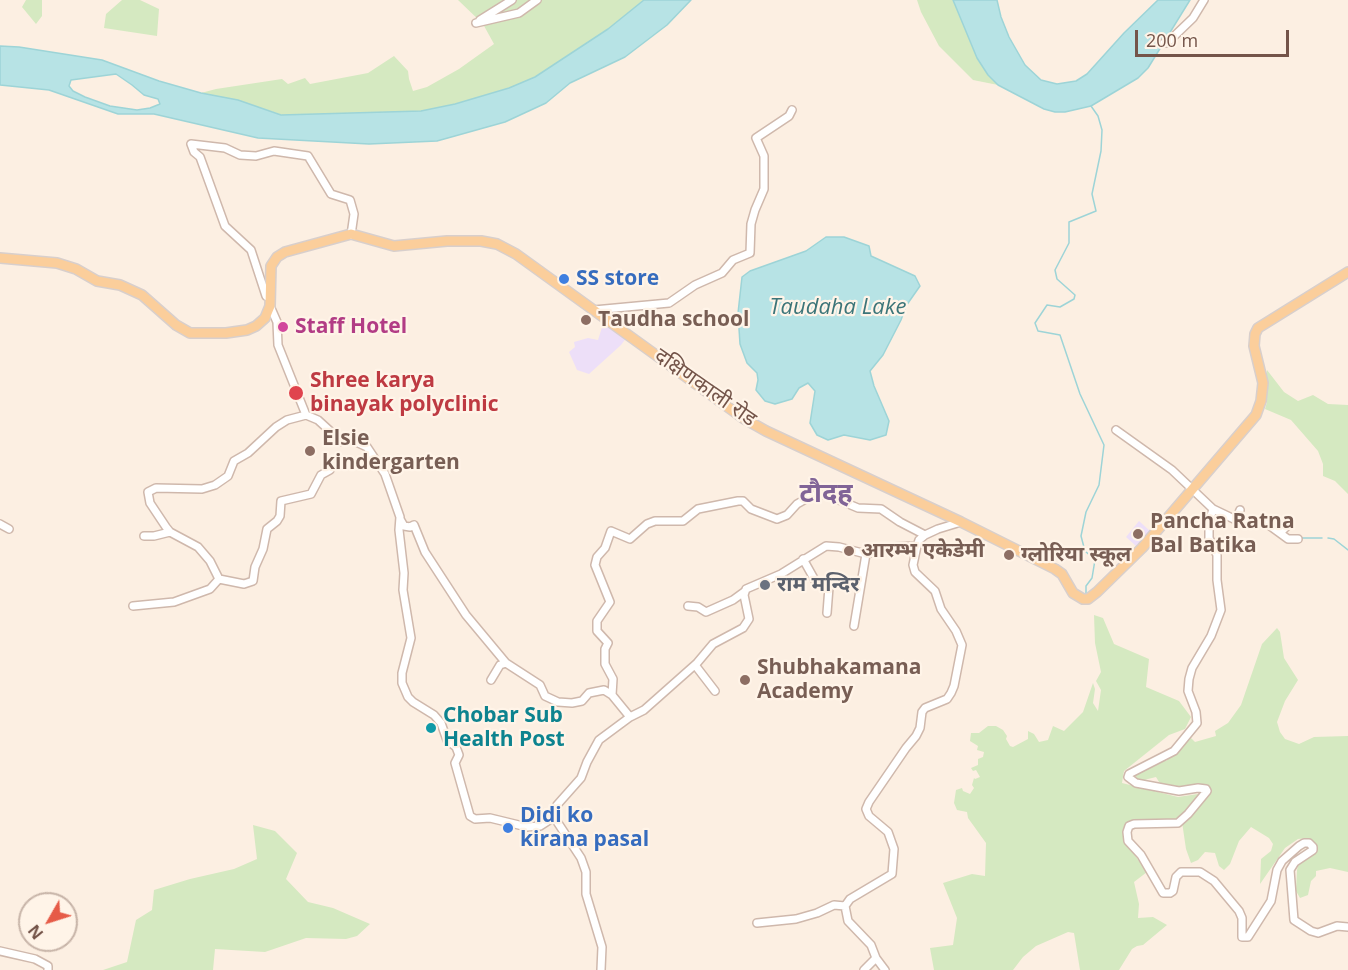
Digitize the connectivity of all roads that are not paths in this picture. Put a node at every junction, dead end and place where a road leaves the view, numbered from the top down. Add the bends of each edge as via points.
1 (512, 0) edge
2 (537, 0) edge
3 (1204, 0) edge
4 (1164, 43) dead end
5 (792, 110) dead end
6 (351, 235) junction
7 (0, 258) edge
8 (1348, 272) edge
9 (270, 302) junction
10 (594, 310) junction
11 (306, 415) junction
12 (1116, 430) dead end
13 (330, 470) dead end
14 (1193, 490) junction
15 (1213, 509) junction
16 (399, 517) junction
17 (961, 522) junction
18 (1290, 523) dead end
19 (0, 524) edge
20 (9, 529) dead end
21 (170, 532) junction
22 (1282, 532) junction
23 (926, 535) junction
24 (144, 536) dead end
25 (1298, 539) dead end
26 (916, 546) junction
27 (866, 554) junction
28 (803, 559) junction
29 (219, 579) junction
30 (744, 592) junction
31 (133, 606) dead end
32 (688, 606) dead end
33 (827, 613) dead end
34 (854, 626) dead end
35 (506, 663) junction
36 (694, 665) junction
37 (491, 680) dead end
38 (715, 691) dead end
39 (612, 695) junction
40 (630, 717) junction
41 (554, 817) junction
42 (845, 906) junction
43 (757, 923) dead end
44 (1348, 927) edge
45 (0, 951) edge
46 (876, 958) junction
47 (48, 970) edge
48 (601, 970) edge
49 (864, 970) edge
50 (885, 970) edge

1 - 2 street via 476,23 519,13
3 - 4 street via 1192,18
5 - 10 street via 756,138 764,156 764,189 750,224 750,253 669,303
6 - 9 main road, दक्षिणकाली रोड via 277,257 270,274
6 - 9 street via 354,214 350,200 331,194 308,156 274,151 256,156 191,144 200,157 225,226 251,250
6 - 10 main road, दक्षिणकाली रोड via 394,246 447,241 497,244
7 - 9 main road via 57,263 97,281 120,285 142,295 176,326 190,333 247,330 262,322
8 - 14 main road, दक्षिणकाली रोड via 1258,328 1254,346 1263,383 1259,408
9 - 11 street via 277,322 278,345
10 - 17 main road, दक्षिणकाली रोड via 743,417
11 - 16 street via 342,442 352,440 367,447 386,474
11 - 21 street via 276,427 234,461 228,476 215,485 202,489 156,488 148,492 153,509
12 - 14 street
13 - 29 street via 321,475 311,494 281,501 280,516 267,529 253,581 244,585
14 - 15 street
14 - 17 main road, दक्षिणकाली रोड via 1142,548 1088,599 1073,593 1055,568
15 - 22 street
15 - 44 street via 1209,538 1217,555 1221,610 1189,679 1188,691 1197,723 1174,751 1128,777 1136,783 1179,791 1207,791 1178,823 1134,824 1129,826 1127,837 1162,893 1173,891 1181,872 1200,872 1214,881 1239,911 1242,937 1248,937 1272,900 1275,876 1282,861 1309,843 1312,850 1290,870 1294,920 1318,933 1337,926
16 - 35 street via 404,526 414,525 425,552 466,615
16 - 41 street via 403,590 411,638 402,673 404,690 413,702 434,715 447,740 456,747 459,754 455,763 472,818 527,827
17 - 23 street
18 - 22 street
19 - 20 street
21 - 24 street
21 - 29 street via 198,548
22 - 25 street via 1288,539
23 - 26 street
23 - 39 street via 881,509 858,508 819,494 777,519 738,501 698,509 683,521 655,521 630,539 611,531 595,565 610,602 597,621 597,631 608,643 605,664 613,679
26 - 27 street
26 - 42 street via 915,572 935,591 962,645 954,686 947,699 922,712 916,736 866,809 892,841 892,874
27 - 28 street via 826,546
27 - 34 street
28 - 30 street
28 - 33 street via 817,584 829,587
29 - 31 street via 210,589 184,600
30 - 32 street via 706,612
30 - 36 street via 747,623 713,644
35 - 37 street via 500,665
35 - 39 street via 558,702 572,703 604,690
36 - 38 street
36 - 40 street via 644,710
39 - 40 street
40 - 41 street via 599,740 581,778 557,805
41 - 48 street via 586,872 586,894 602,947
42 - 43 street via 834,905 796,919
42 - 46 street via 848,921 871,945
45 - 47 street via 35,959 48,966
46 - 49 street
46 - 50 street

